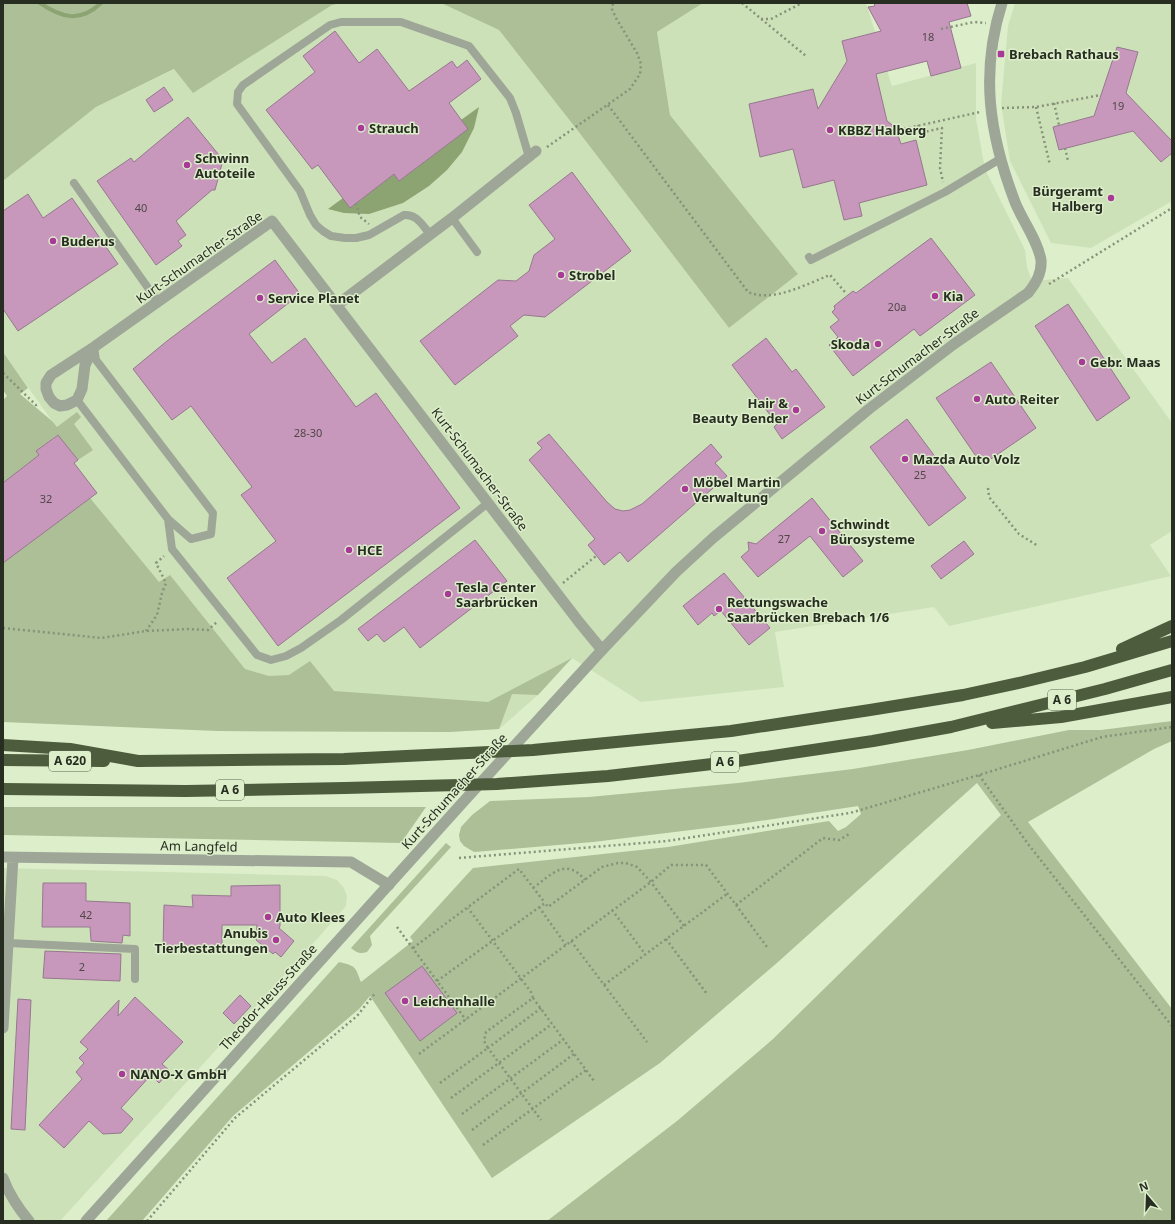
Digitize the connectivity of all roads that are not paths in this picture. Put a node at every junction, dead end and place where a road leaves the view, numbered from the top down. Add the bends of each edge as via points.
1 (1002, 3) edge
2 (532, 154) joint
3 (1000, 159) junction
4 (74, 183) dead end
5 (452, 218) junction
6 (430, 234) junction
7 (477, 252) dead end
8 (809, 256) dead end
9 (158, 302) junction
10 (337, 305) junction
11 (94, 347) junction
12 (78, 400) junction
13 (488, 503) junction
14 (168, 519) junction
15 (1172, 626) edge
16 (1172, 641) edge
17 (602, 650) junction
18 (1085, 667) junction
19 (1172, 670) edge
20 (1172, 697) edge
21 (951, 727) junction
22 (3, 745) edge
23 (3, 760) edge
24 (138, 761) junction
25 (3, 789) edge
26 (8, 857) edge
27 (407, 864) joint
28 (388, 885) junction
29 (8, 943) junction
30 (135, 979) dead end
31 (3, 1028) edge
32 (4, 1184) edge
33 (29, 1221) edge
34 (86, 1221) edge

1 - 3 street, Kurt-Schumacher-Straße via 996,24 989,80 991,110
2 - 5 street
2 - 6 lane via 510,98 469,46 401,22 341,22 330,25 243,85 238,92 237,104 300,190 310,215 323,231 331,236 356,238 369,235 404,215 411,215 416,217
3 - 8 lane via 945,192 811,260
3 - 17 street, Kurt-Schumacher-Straße via 1017,207 1041,260 1039,277 1028,293 913,374 719,533 676,572
4 - 9 lane
5 - 6 street
5 - 7 lane
6 - 10 street
9 - 10 street, Kurt-Schumacher-Straße via 272,221
9 - 11 street, Kurt-Schumacher-Straße
10 - 13 street, Kurt-Schumacher-Straße
11 - 12 street, Kurt-Schumacher-Straße via 85,365
11 - 12 street, Kurt-Schumacher-Straße via 51,376 46,383 49,397 54,403 60,406
11 - 14 lane via 96,360 213,513 211,534 191,540
12 - 14 lane
13 - 14 lane via 341,620 302,648 271,660 257,655 172,549
13 - 17 street, Kurt-Schumacher-Straße
15 - 18 highway, A 6
16 - 18 highway, A 6
17 - 27 street, Kurt-Schumacher-Straße
18 - 24 highway, A 6 via 971,693 731,731 493,753 344,760
19 - 21 highway, A 6
20 - 21 highway via 1061,717
21 - 25 highway, A 6 via 873,742 738,761 608,776 497,784 186,791
22 - 24 highway, A 6 via 70,749
23 - 24 highway, A 620
26 - 28 street, Am Langfeld via 351,862
26 - 29 street
27 - 28 street, Theodor-Heuss-Straße
28 - 34 street, Theodor-Heuss-Straße
29 - 30 lane via 135,949
29 - 31 street
32 - 33 street

